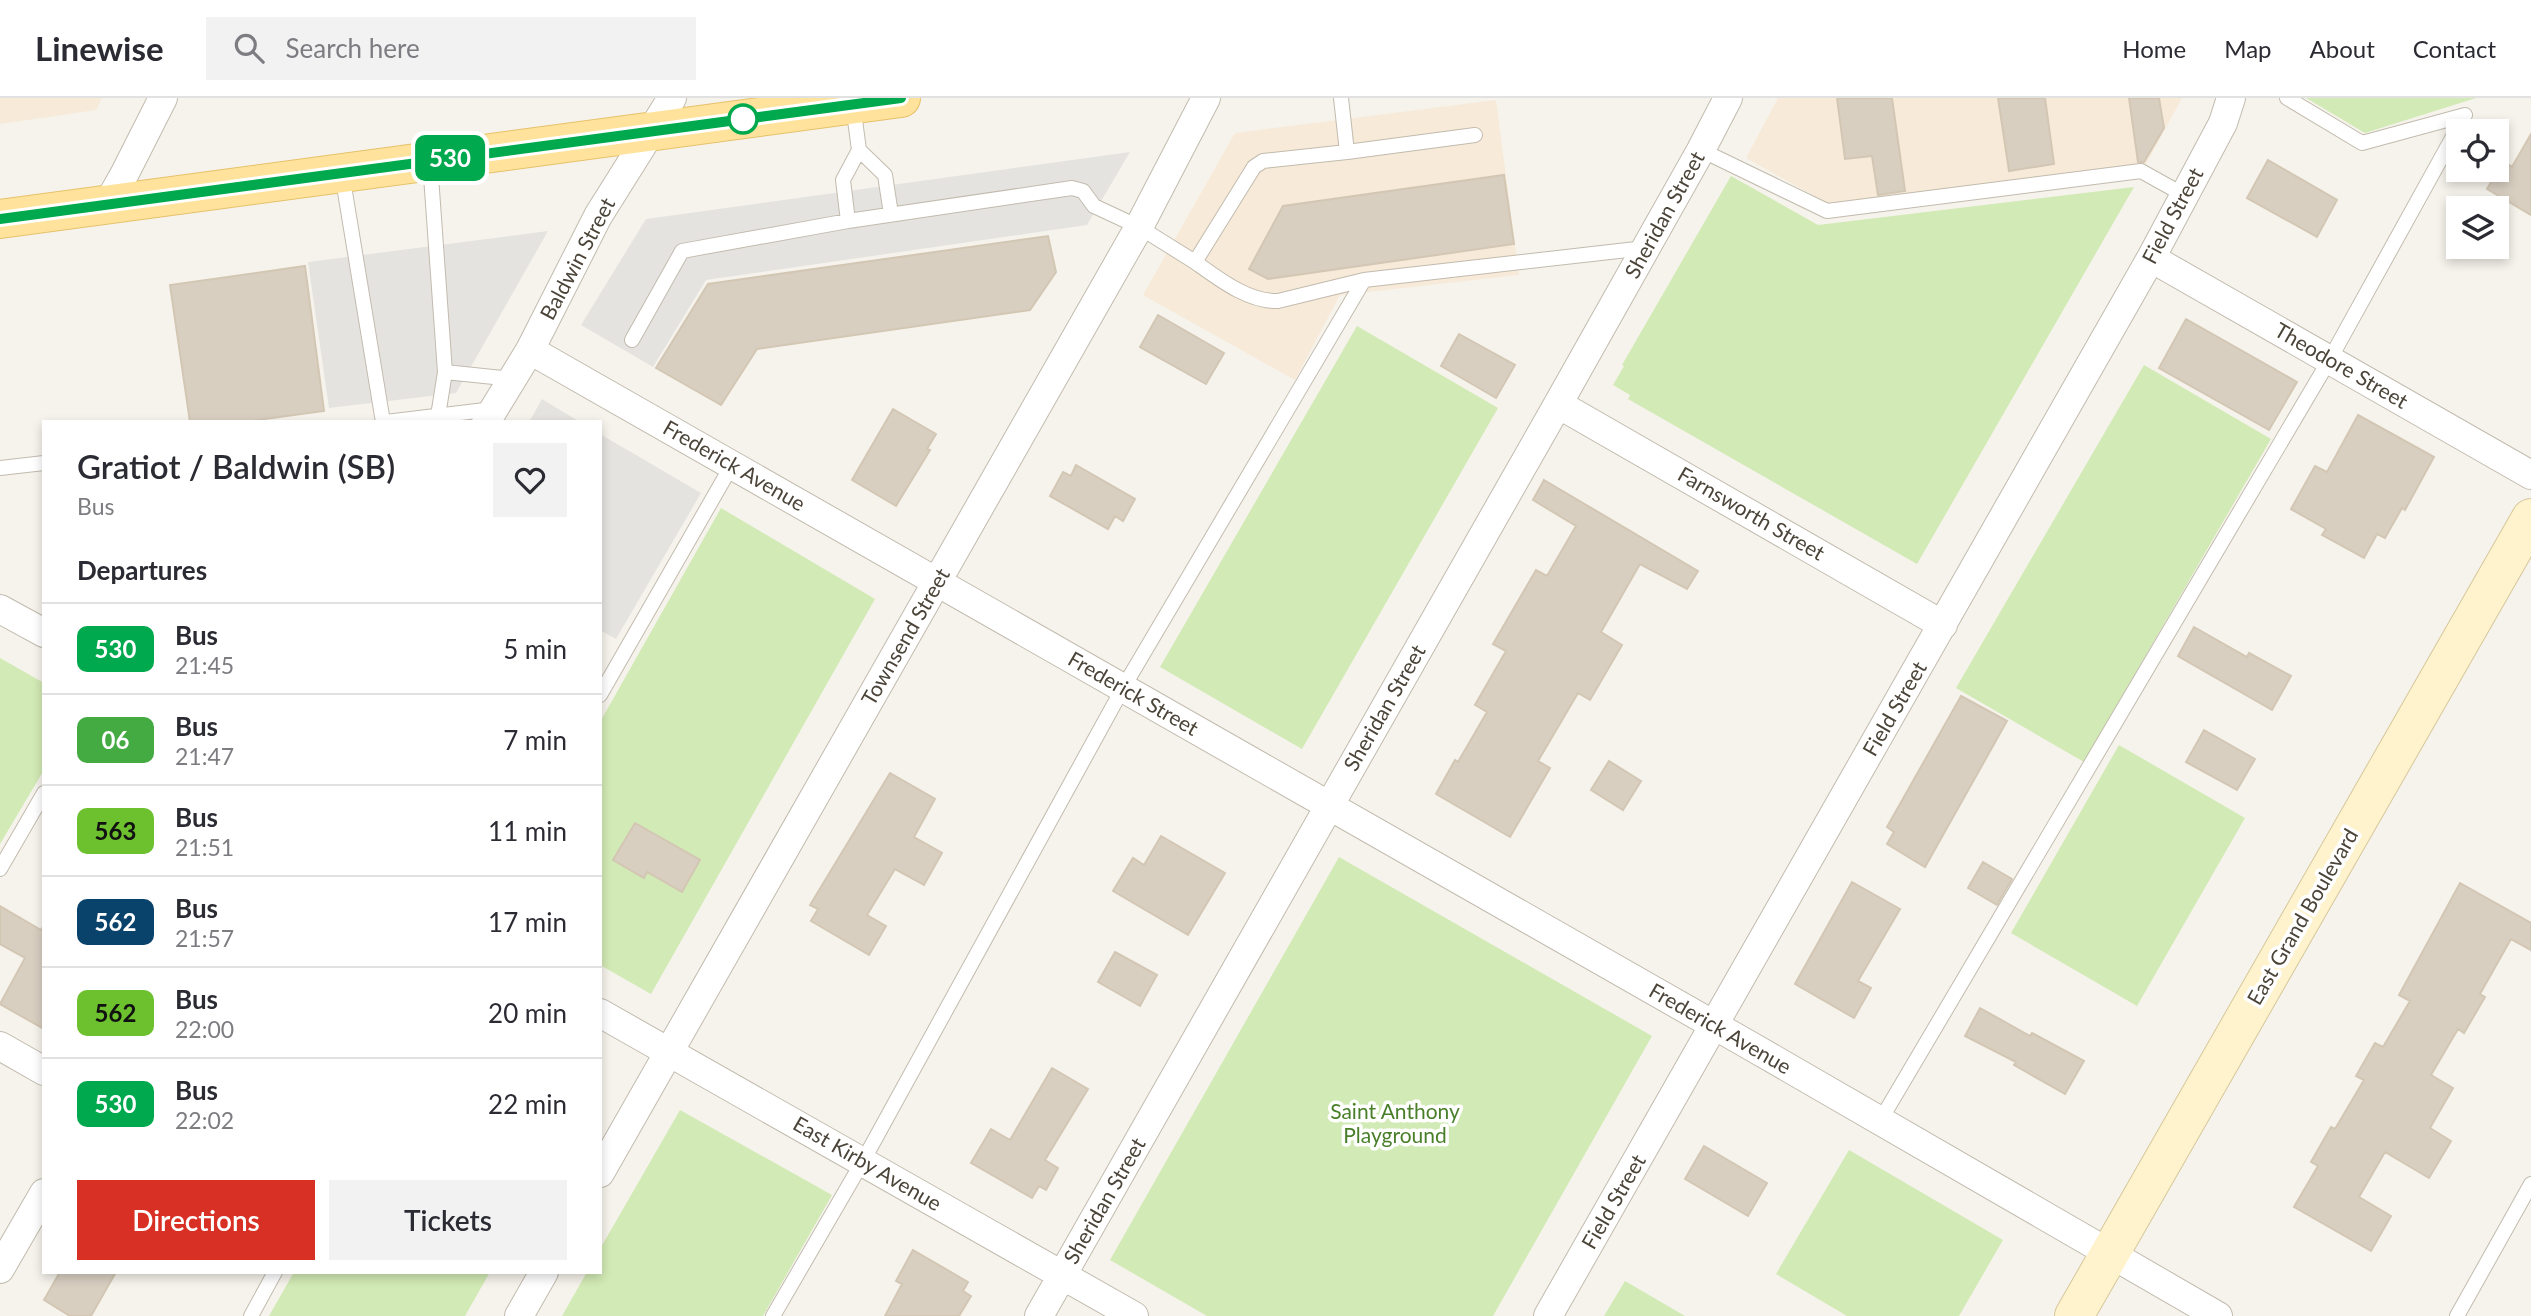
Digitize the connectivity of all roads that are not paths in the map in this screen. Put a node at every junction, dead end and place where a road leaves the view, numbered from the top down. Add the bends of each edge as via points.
1 (163, 98) edge
2 (672, 98) edge
3 (901, 98) edge
4 (1206, 98) edge
5 (1341, 98) edge
6 (1728, 98) edge
7 (2231, 98) edge
8 (2287, 98) edge
9 (853, 105) junction
10 (653, 131) junction
11 (1475, 135) dead end
12 (859, 150) junction
13 (1701, 150) junction
14 (1347, 152) junction
15 (430, 161) junction
16 (342, 173) junction
17 (2184, 195) junction
18 (107, 205) junction
19 (891, 214) junction
20 (0, 219) edge
21 (848, 221) junction
22 (1139, 227) junction
23 (1647, 247) junction
24 (2151, 258) junction
25 (1195, 262) junction
26 (1364, 280) junction
27 (632, 340) dead end
28 (530, 350) junction
29 (2330, 359) junction
30 (445, 372) junction
31 (512, 379) junction
32 (1558, 404) junction
33 (438, 415) junction
34 (490, 415) edge
35 (384, 420) edge
36 (399, 420) edge
37 (42, 463) edge
38 (732, 465) junction
39 (0, 468) edge
40 (2531, 475) edge
41 (2531, 518) edge
42 (937, 582) junction
43 (0, 609) edge
44 (1943, 625) junction
45 (42, 632) edge
46 (1123, 688) junction
47 (602, 692) edge
48 (42, 796) edge
49 (1329, 806) junction
50 (0, 869) edge
51 (602, 1014) edge
52 (1714, 1025) junction
53 (0, 1046) edge
54 (669, 1052) junction
55 (42, 1070) edge
56 (1880, 1121) junction
57 (863, 1161) junction
58 (602, 1170) edge
59 (2531, 1184) edge
60 (42, 1196) edge
61 (2110, 1254) junction
62 (0, 1269) edge
63 (274, 1274) edge
64 (543, 1274) edge
65 (1062, 1275) junction
66 (251, 1316) edge
67 (519, 1316) edge
68 (773, 1316) edge
69 (1039, 1316) edge
70 (1134, 1316) edge
71 (1549, 1316) edge
72 (2074, 1316) edge
73 (2218, 1316) edge
74 (2457, 1316) edge

1 - 18 street
2 - 10 street, Baldwin Street
3 - 9 main road
4 - 22 street, Townsend Street
5 - 14 lane
6 - 13 street, Sheridan Street
7 - 17 street, Field Street via 2223,123
8 - 29 lane via 2362,143 2465,115
9 - 10 main road
9 - 12 lane
10 - 15 main road
10 - 28 street, Baldwin Street via 598,216
11 - 14 lane
12 - 19 lane via 885,175
12 - 21 lane via 843,180
13 - 17 lane via 1827,211 2141,171
13 - 23 street, Sheridan Street
14 - 25 lane via 1263,161 1254,167
15 - 16 main road
15 - 30 lane
16 - 18 main road
16 - 35 lane
17 - 24 street, Field Street
18 - 20 main road
19 - 21 lane
19 - 22 lane via 1073,188 1083,191 1094,206
21 - 27 lane via 682,251
22 - 25 lane
22 - 42 street, Townsend Street
23 - 26 lane
23 - 32 street, Sheridan Street
24 - 29 street, Theodore Street
24 - 44 street, Field Street
25 - 26 lane via 1266,302
26 - 46 lane
28 - 31 street, Baldwin Street
28 - 38 street, Frederick Avenue
29 - 40 street, Theodore Street
29 - 56 lane
30 - 31 lane
30 - 33 lane
31 - 34 street, Baldwin Street
32 - 44 street, Farnsworth Street
32 - 49 street, Sheridan Street
33 - 34 lane
33 - 36 lane
37 - 39 lane
38 - 42 street, Frederick Avenue
38 - 47 lane
41 - 61 main road, East Grand Boulevard
42 - 46 street, Frederick Street
42 - 54 street, Townsend Street
43 - 45 street
44 - 52 street, Field Street
46 - 49 street, Frederick Street
46 - 57 lane
48 - 50 lane
49 - 52 street, Frederick Avenue
49 - 65 street, Sheridan Street
51 - 54 street, East Kirby Avenue
52 - 56 street, Frederick Avenue
52 - 71 street, Field Street
53 - 55 street
54 - 57 street, East Kirby Avenue
54 - 58 street, Townsend Street
56 - 61 street, Frederick Avenue
57 - 65 street, East Kirby Avenue
57 - 68 lane
59 - 74 lane
60 - 62 street
61 - 72 main road, East Grand Boulevard
61 - 73 street
63 - 66 lane
64 - 67 street
65 - 69 street, Sheridan Street
65 - 70 street, East Kirby Avenue

